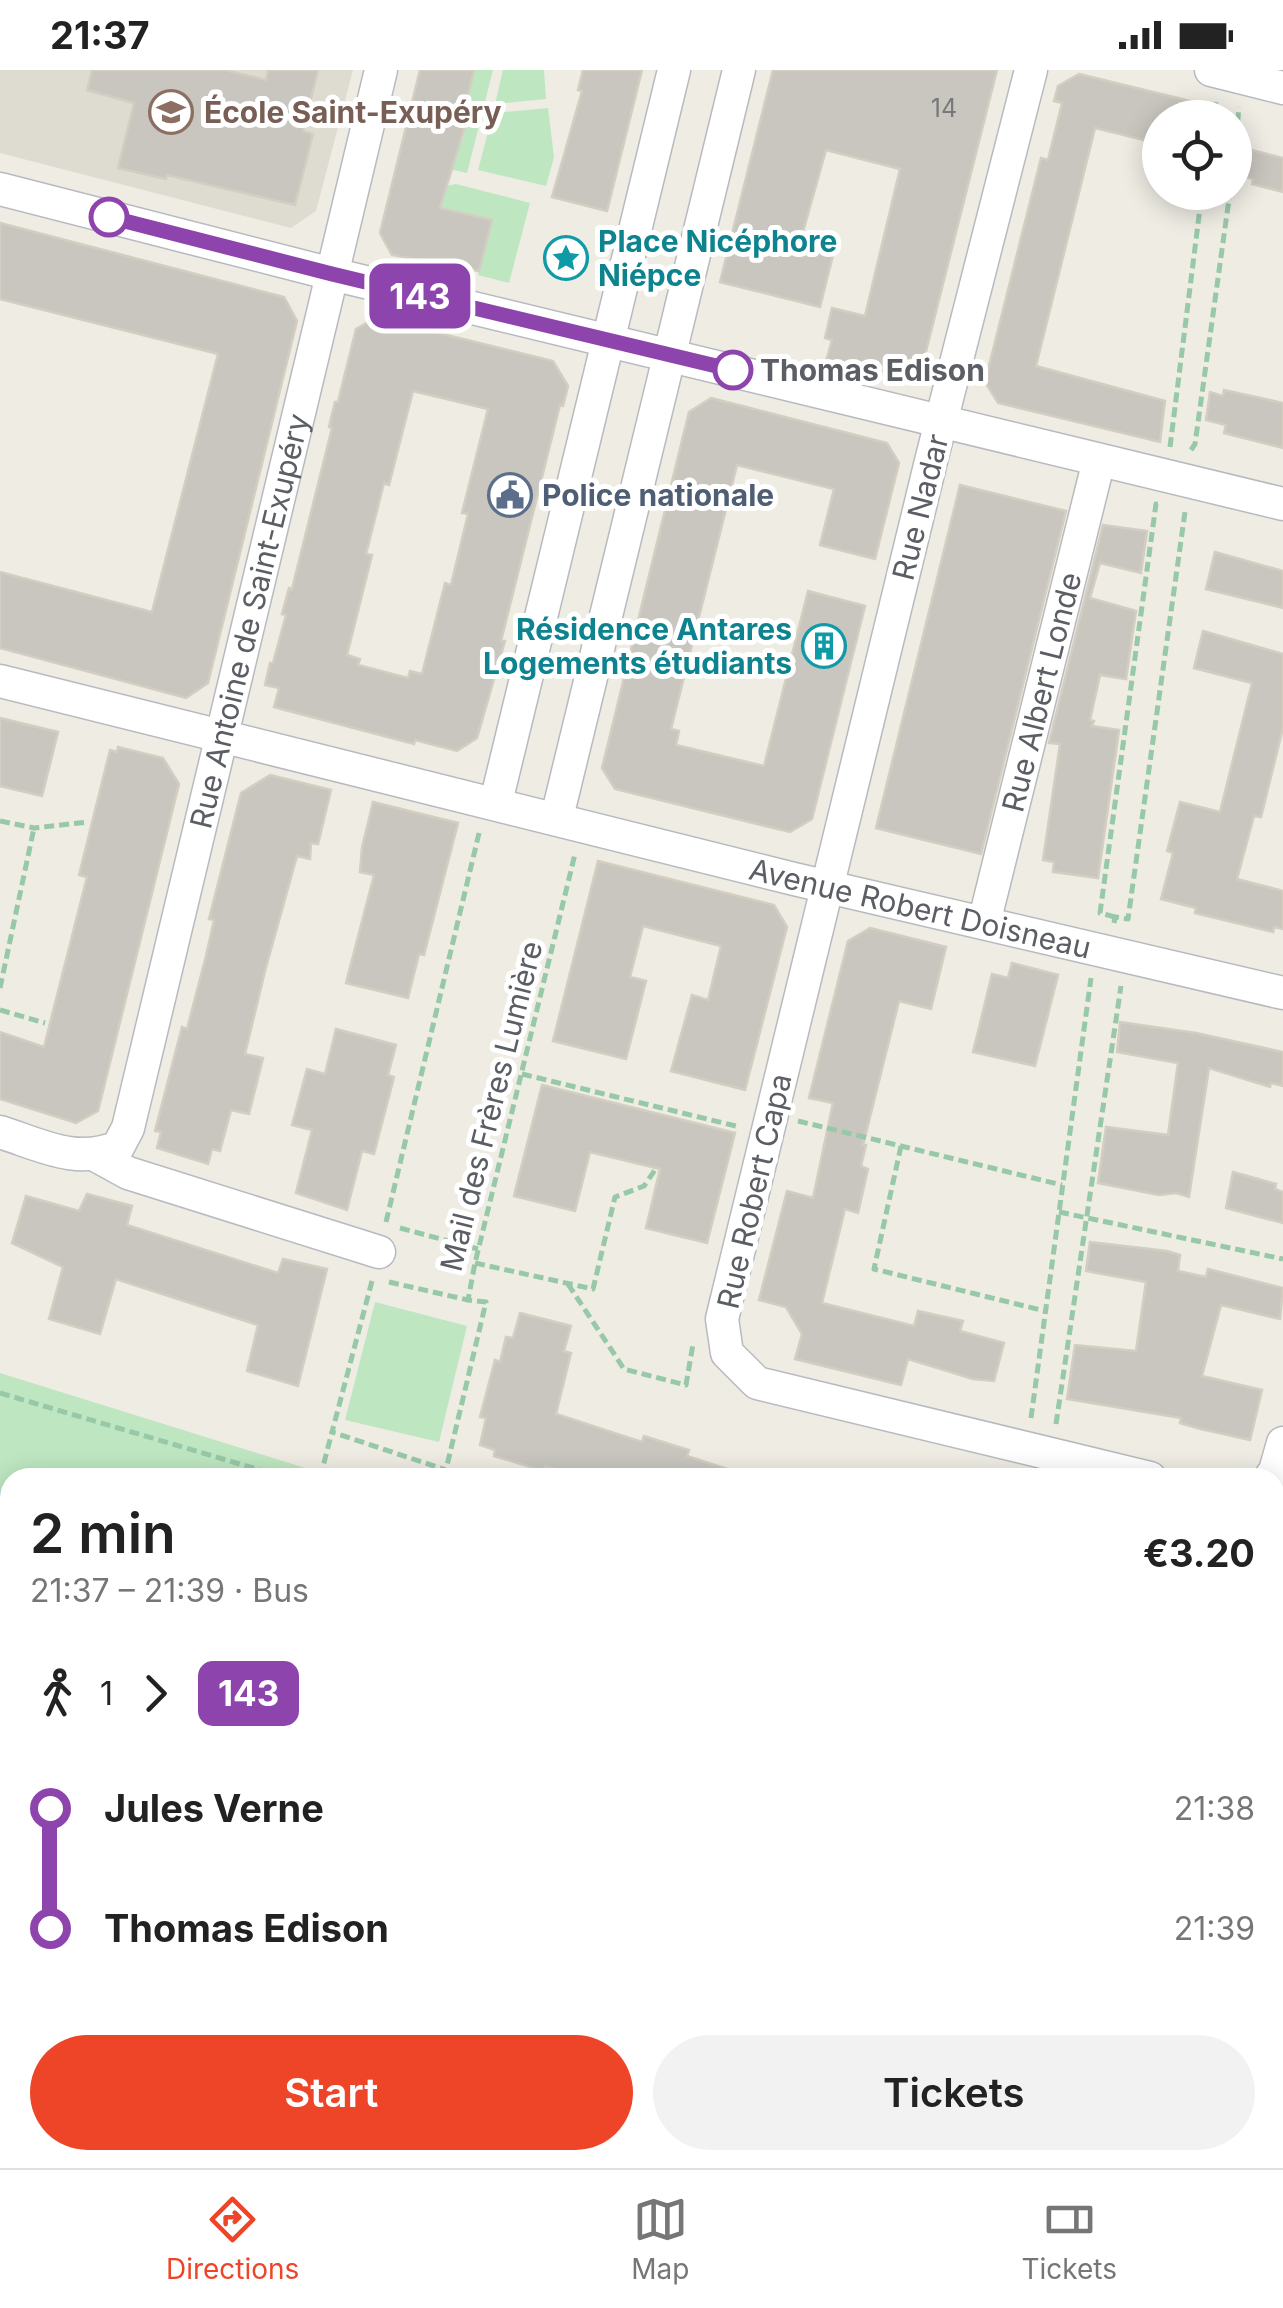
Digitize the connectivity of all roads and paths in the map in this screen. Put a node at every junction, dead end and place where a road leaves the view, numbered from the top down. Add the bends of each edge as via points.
1 (382, 70) edge
2 (674, 70) edge
3 (739, 70) edge
4 (1030, 70) edge
5 (1221, 72) edge
6 (1283, 88) edge
7 (1231, 100) edge
8 (0, 189) edge
9 (1200, 210) edge
10 (1228, 210) edge
11 (332, 274) junction
12 (607, 341) junction
13 (669, 354) junction
14 (940, 422) junction
15 (1099, 460) junction
16 (1175, 482) junction
17 (1283, 504) edge
18 (0, 681) edge
19 (224, 736) junction
20 (481, 798) junction
21 (558, 817) junction
22 (0, 821) edge
23 (88, 822) dead end
24 (34, 828) junction
25 (576, 846) dead end
26 (826, 886) junction
27 (1115, 917) junction
28 (984, 923) junction
29 (1105, 966) junction
30 (0, 988) edge
31 (1283, 993) edge
32 (0, 1010) edge
33 (45, 1024) dead end
34 (522, 1074) junction
35 (769, 1124) junction
36 (0, 1132) edge
37 (901, 1146) junction
38 (97, 1156) junction
39 (655, 1170) dead end
40 (1062, 1185) junction
41 (1058, 1212) junction
42 (1087, 1216) junction
43 (379, 1252) junction
44 (1283, 1258) edge
45 (474, 1263) junction
46 (568, 1284) junction
47 (1045, 1311) junction
48 (722, 1320) junction
49 (0, 1393) edge
50 (332, 1432) junction
51 (1283, 1443) edge
52 (253, 1468) edge
53 (323, 1468) edge
54 (429, 1468) edge
55 (446, 1468) edge
56 (1109, 1468) edge
57 (1277, 1468) edge

1 - 11 street, Rue Antoine de Saint-Exupéry
2 - 12 street
3 - 13 street
4 - 14 street, Rue Nadar
5 - 6 street
5 - 7 path
8 - 11 street
9 - 16 path via 1168,444
10 - 16 path via 1196,444
11 - 12 street
11 - 19 street, Rue Antoine de Saint-Exupéry
12 - 13 street
12 - 20 street
13 - 14 street
13 - 21 street
14 - 15 street
14 - 26 street, Rue Nadar
15 - 16 street
15 - 28 street, Rue Albert Londe
16 - 17 street
16 - 27 path via 1185,512 1128,919
16 - 27 path via 1156,504 1100,914
18 - 19 street, Avenue Robert Doisneau
19 - 20 street, Avenue Robert Doisneau
19 - 38 street, Rue Antoine de Saint-Exupéry via 128,1128 118,1147
20 - 21 street, Avenue Robert Doisneau
20 - 43 path via 460,817 482,823
21 - 26 street, Avenue Robert Doisneau
22 - 24 path
23 - 24 path
24 - 30 path
25 - 34 path, Mail des Frères Lumière
26 - 28 street, Avenue Robert Doisneau
26 - 35 street, Rue Robert Capa
27 - 29 path
28 - 29 street, Avenue Robert Doisneau
29 - 31 street, Avenue Robert Doisneau
29 - 40 path via 1091,976
29 - 42 path via 1122,983
32 - 33 path
34 - 35 path
34 - 45 path, Mail des Frères Lumière
35 - 37 path
35 - 48 street, Rue Robert Capa
36 - 38 street via 76,1156
37 - 40 path
37 - 47 path via 874,1269
38 - 43 street via 128,1172
39 - 46 path via 644,1186 616,1196 594,1289
40 - 41 path
41 - 42 path
41 - 47 path
42 - 44 path
42 - 47 path via 1056,1425 1030,1418
43 - 50 path
45 - 46 path
45 - 55 path, Mail des Frères Lumière via 468,1300 486,1302
46 - 48 path via 624,1369 686,1385 698,1312
48 - 56 street, Rue Robert Capa via 727,1354 757,1383
49 - 52 path
50 - 53 path
50 - 54 path
51 - 57 street

